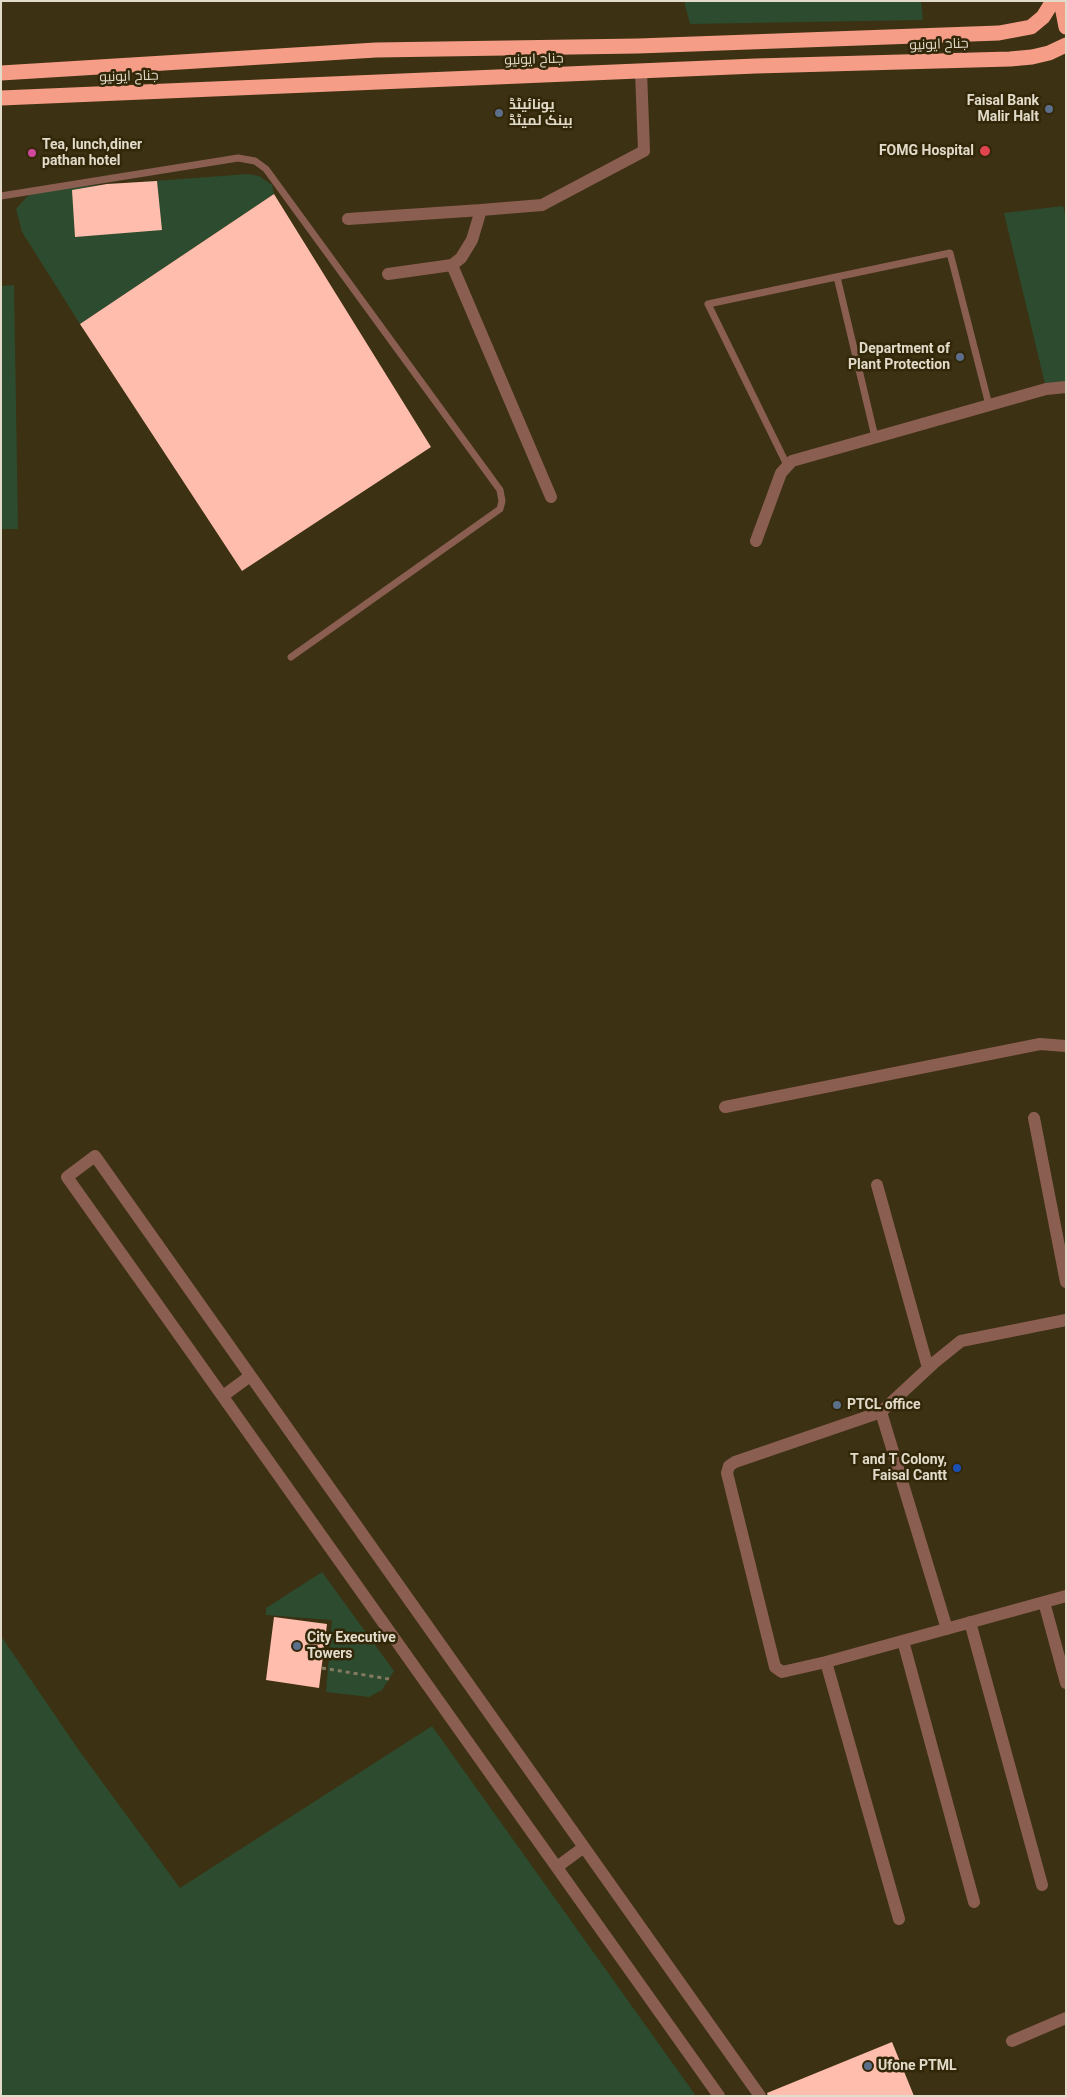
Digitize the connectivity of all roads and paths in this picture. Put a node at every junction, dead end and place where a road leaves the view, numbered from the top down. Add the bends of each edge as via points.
1 (1053, 1) edge
2 (1061, 1) edge
3 (1066, 27) edge
4 (1066, 45) edge
5 (625, 47) junction
6 (634, 72) junction
7 (1, 73) edge
8 (1, 98) edge
9 (1, 196) edge
10 (481, 210) junction
11 (348, 219) dead end
12 (452, 265) junction
13 (388, 274) dead end
14 (837, 277) junction
15 (1066, 387) edge
16 (989, 405) junction
17 (875, 437) junction
18 (787, 465) junction
19 (551, 497) dead end
20 (756, 541) dead end
21 (291, 657) dead end
22 (1066, 1046) edge
23 (725, 1107) dead end
24 (1034, 1118) dead end
25 (877, 1185) dead end
26 (1066, 1282) edge
27 (1066, 1320) edge
28 (928, 1368) junction
29 (250, 1376) junction
30 (223, 1396) junction
31 (881, 1412) junction
32 (1066, 1596) edge
33 (1044, 1602) junction
34 (970, 1622) junction
35 (947, 1628) junction
36 (903, 1641) junction
37 (826, 1662) junction
38 (322, 1668) dead end
39 (389, 1679) dead end
40 (1066, 1682) edge
41 (584, 1847) junction
42 (556, 1867) junction
43 (1042, 1885) dead end
44 (974, 1902) dead end
45 (899, 1919) dead end
46 (1066, 2018) edge
47 (1012, 2041) dead end
48 (719, 2096) edge
49 (760, 2096) edge

1 - 5 highway, جناح ایونیو via 1043,17 1031,27 1007,32
2 - 3 highway
4 - 6 highway, جناح ایونیو via 1049,53 1010,59
5 - 6 highway
5 - 7 highway, جناح ایونیو via 376,50
6 - 8 highway, جناح ایونیو
6 - 10 street via 644,151 542,205
9 - 21 lane via 238,158 255,161 266,169 500,490 500,509
10 - 11 street
10 - 12 street via 472,240 462,258
12 - 13 street
12 - 19 street
14 - 16 lane via 950,253
14 - 17 lane
14 - 18 lane via 708,304
15 - 16 street via 1046,389
16 - 17 street
17 - 18 street via 800,458
18 - 20 street via 781,473
22 - 23 street via 1040,1044
24 - 26 street
25 - 28 street
27 - 28 street via 961,1341
28 - 31 street
29 - 30 street
29 - 30 street via 96,1156 67,1177
29 - 41 street
30 - 42 street
31 - 35 street
31 - 37 street via 735,1462 727,1473 775,1667 782,1672
32 - 33 street
33 - 34 street
33 - 40 street
34 - 35 street
34 - 43 street
35 - 36 street
36 - 37 street
36 - 44 street
37 - 45 street
38 - 39 path
41 - 42 street
41 - 49 street
42 - 48 street
46 - 47 street

